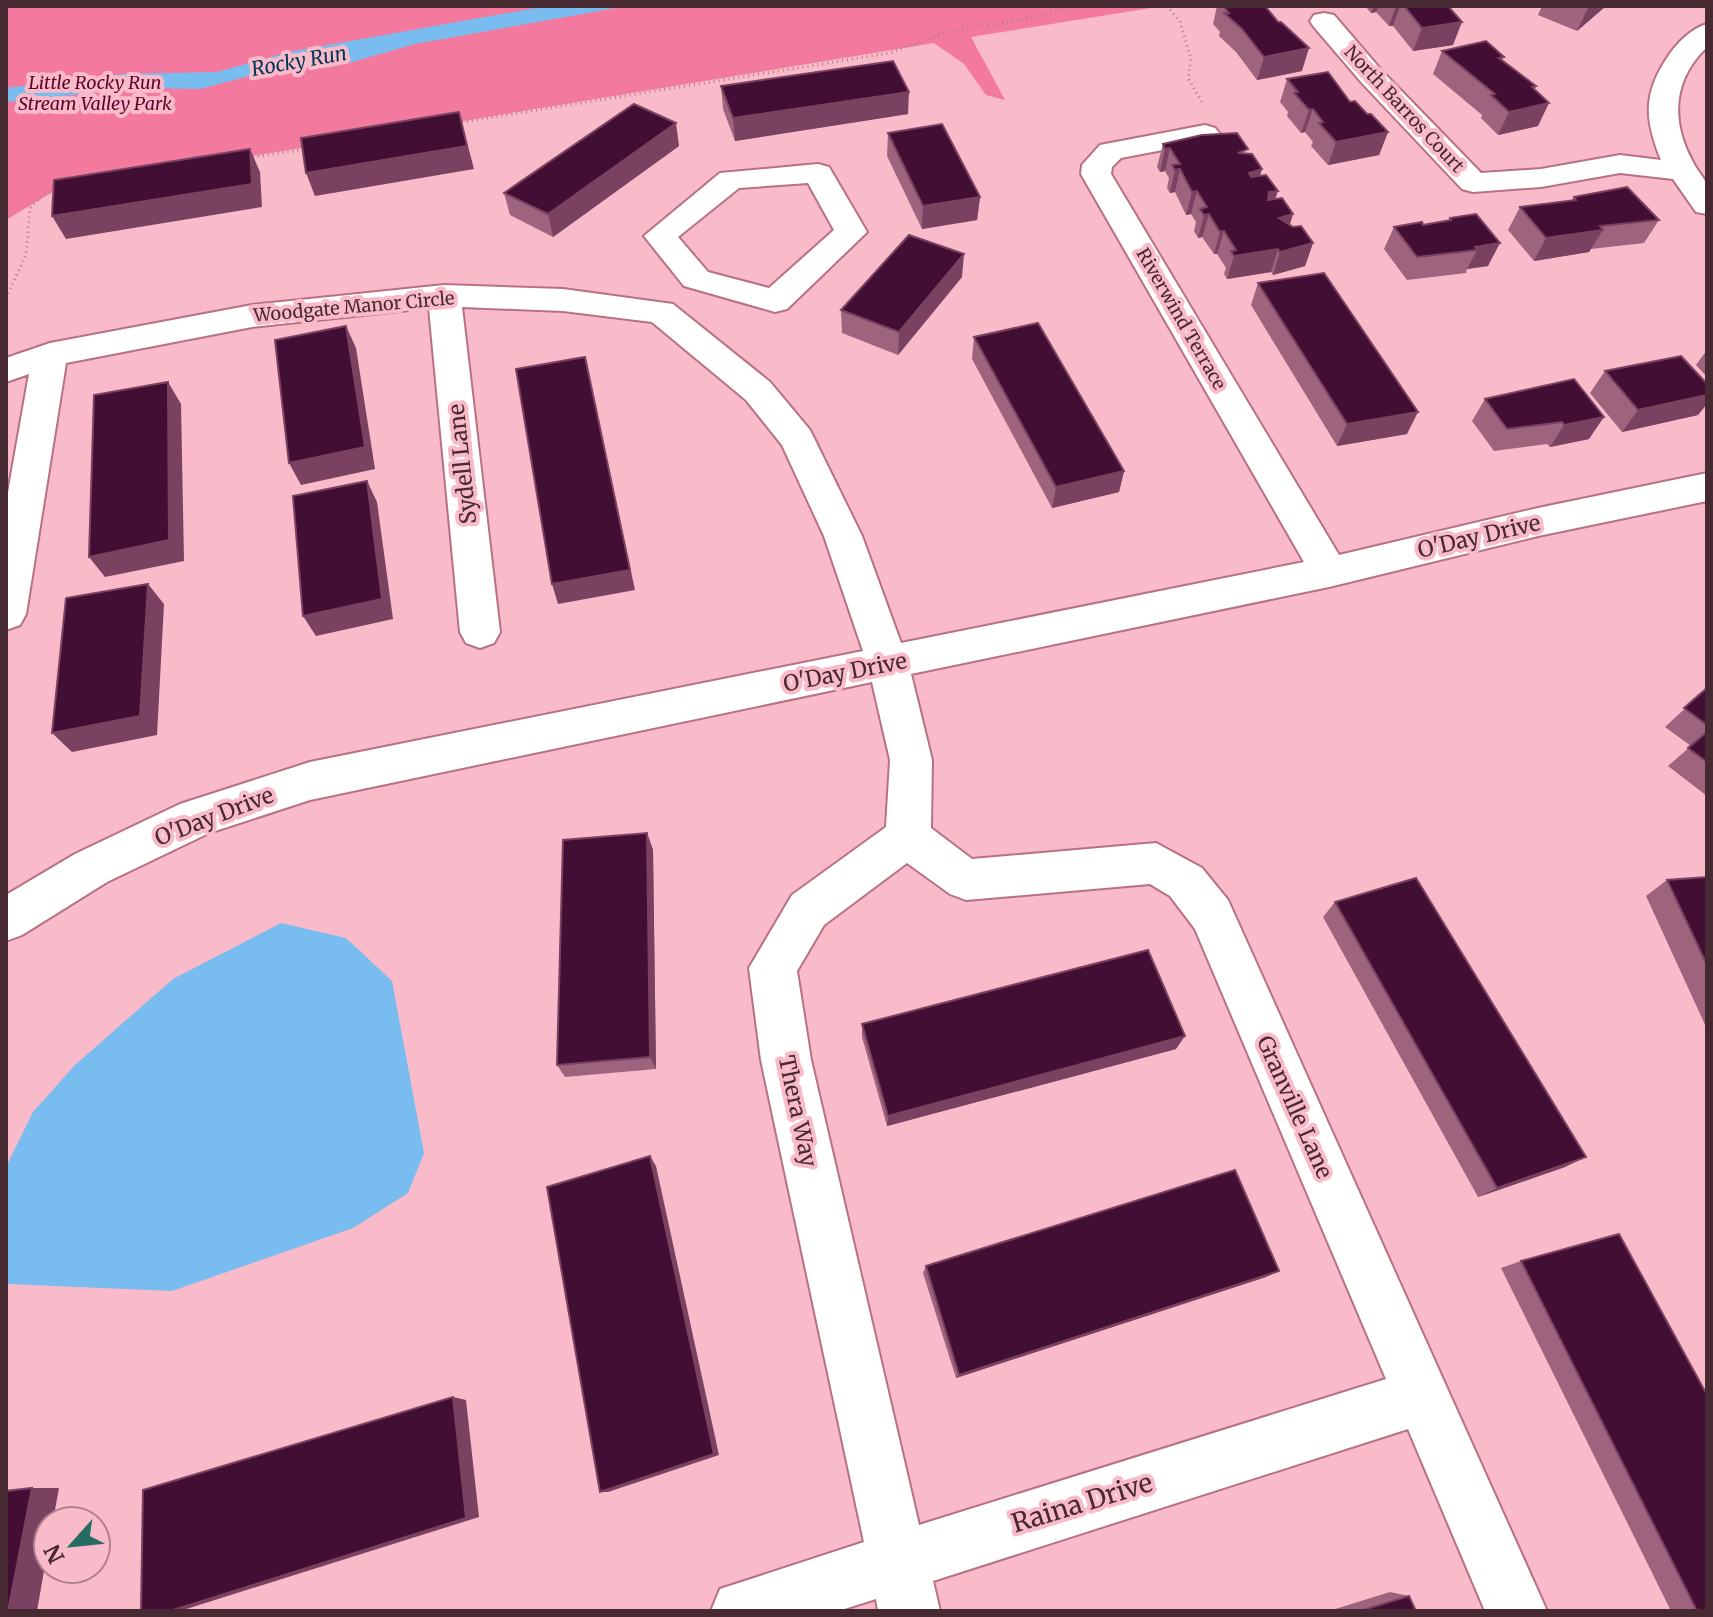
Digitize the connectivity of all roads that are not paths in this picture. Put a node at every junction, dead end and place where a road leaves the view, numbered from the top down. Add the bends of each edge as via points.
1 (1324, 21) dead end
2 (1707, 32) edge
3 (1676, 64) junction
4 (1707, 74) edge
5 (1203, 118) road end
6 (1681, 171) junction
7 (1707, 205) edge
8 (696, 279) junction
9 (444, 296) junction
10 (661, 312) junction
11 (50, 355) junction
12 (6, 370) edge
13 (1707, 487) edge
14 (1329, 572) junction
15 (6, 614) edge
16 (480, 632) dead end
17 (888, 664) junction
18 (908, 836) junction
19 (6, 920) edge
20 (1422, 1396) junction
21 (903, 1586) edge
22 (742, 1611) edge
23 (1516, 1611) edge

1 - 6 street, North Barros Court via 1473,183 1620,164
2 - 3 street
3 - 4 street
3 - 6 street via 1665,85 1662,121
5 - 14 street, Riverwind Terrace via 1111,151 1097,165 1096,174
6 - 7 street
8 - 8 street via 660,236 731,179 818,173 851,232 775,301
8 - 10 street
9 - 10 street, Woodgate Manor Circle via 563,300
9 - 11 street, Woodgate Manor Circle via 252,316
9 - 16 street, Sydell Lane
10 - 17 street via 758,391 797,439 843,536
11 - 12 street, Woodgate Manor Circle
11 - 15 street
13 - 14 street, O'Day Drive
14 - 17 street, O'Day Drive
17 - 18 street via 911,760
17 - 19 street, O'Day Drive via 310,781 196,818 91,868
18 - 20 street, Granville Lane via 966,880 1156,863 1186,882 1212,915
18 - 21 street, Thera Way via 808,910 773,968 786,1060
20 - 21 street, Raina Drive
20 - 23 street, Granville Lane
21 - 22 street, Raina Drive

